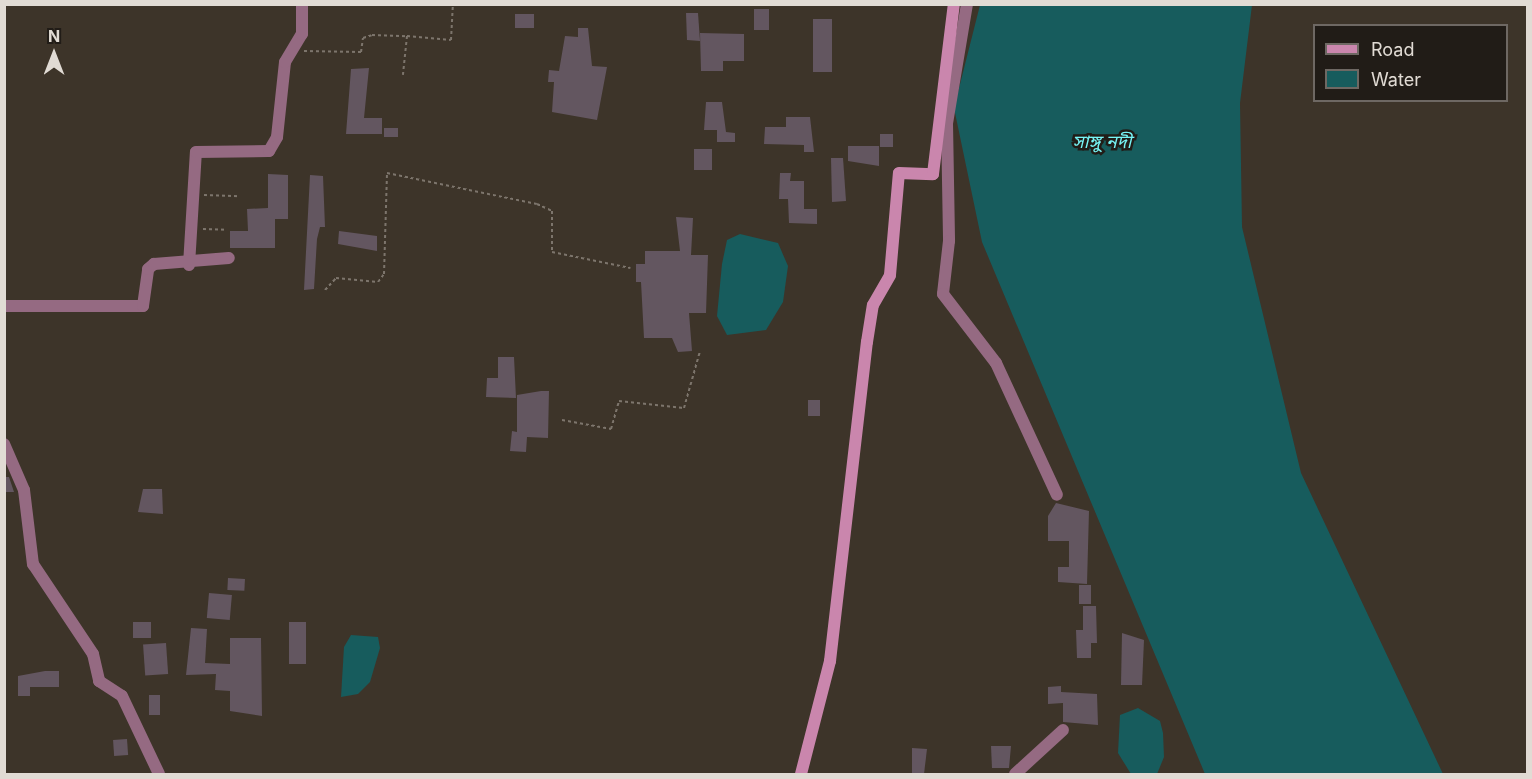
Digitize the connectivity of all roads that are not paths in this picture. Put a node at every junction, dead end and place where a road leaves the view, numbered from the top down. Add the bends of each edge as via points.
1 (302, 4) edge
2 (954, 4) edge
3 (967, 4) edge
4 (229, 258) dead end
5 (189, 265) junction
6 (4, 306) edge
7 (4, 444) edge
8 (1057, 495) dead end
9 (1063, 730) dead end
10 (159, 774) edge
11 (801, 774) edge
12 (1015, 774) edge

1 - 5 street via 295,51 285,62 277,137 269,151 196,152
2 - 11 main road via 933,174 899,173 890,275 873,305 830,661
3 - 8 street via 947,123 949,241 943,294 996,363
4 - 5 street
5 - 6 street via 148,269 142,306
7 - 10 street via 24,490 33,564 93,654 99,681 122,696
9 - 12 street

